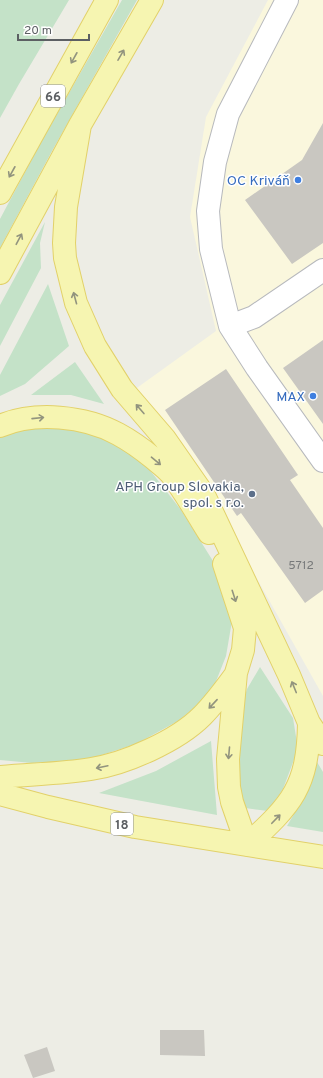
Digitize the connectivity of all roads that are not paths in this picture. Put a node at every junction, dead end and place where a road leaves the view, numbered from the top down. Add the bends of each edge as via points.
1 (107, 0) edge
2 (152, 0) edge
3 (287, 0) edge
4 (80, 125) junction
5 (0, 193) edge
6 (323, 270) edge
7 (0, 273) edge
8 (230, 326) junction
9 (0, 426) edge
10 (323, 461) edge
11 (236, 672) junction
12 (309, 723) junction
13 (323, 744) edge
14 (0, 777) edge
15 (0, 794) edge
16 (247, 845) junction
17 (323, 857) edge

1 -> 5 main road, 66
4 -> 2 main road
3 - 8 lane via 228,114 215,162 208,211 211,249
7 -> 4 main road
12 -> 4 main road via 204,495 165,439 122,389 95,346 76,303 64,243 66,207
6 - 8 lane via 254,317
8 - 10 lane
9 -> 11 main road via 9,422 42,417 80,421 117,433 137,445 171,473 219,548 245,628 243,650
11 -> 14 main road via 220,697 201,717 172,738 130,758 91,769
11 -> 16 main road via 228,774 232,802
12 - 13 main road
16 -> 12 main road via 279,816 295,794 304,771 309,746
15 - 16 main road, 18 via 135,827
16 - 17 main road, 18

